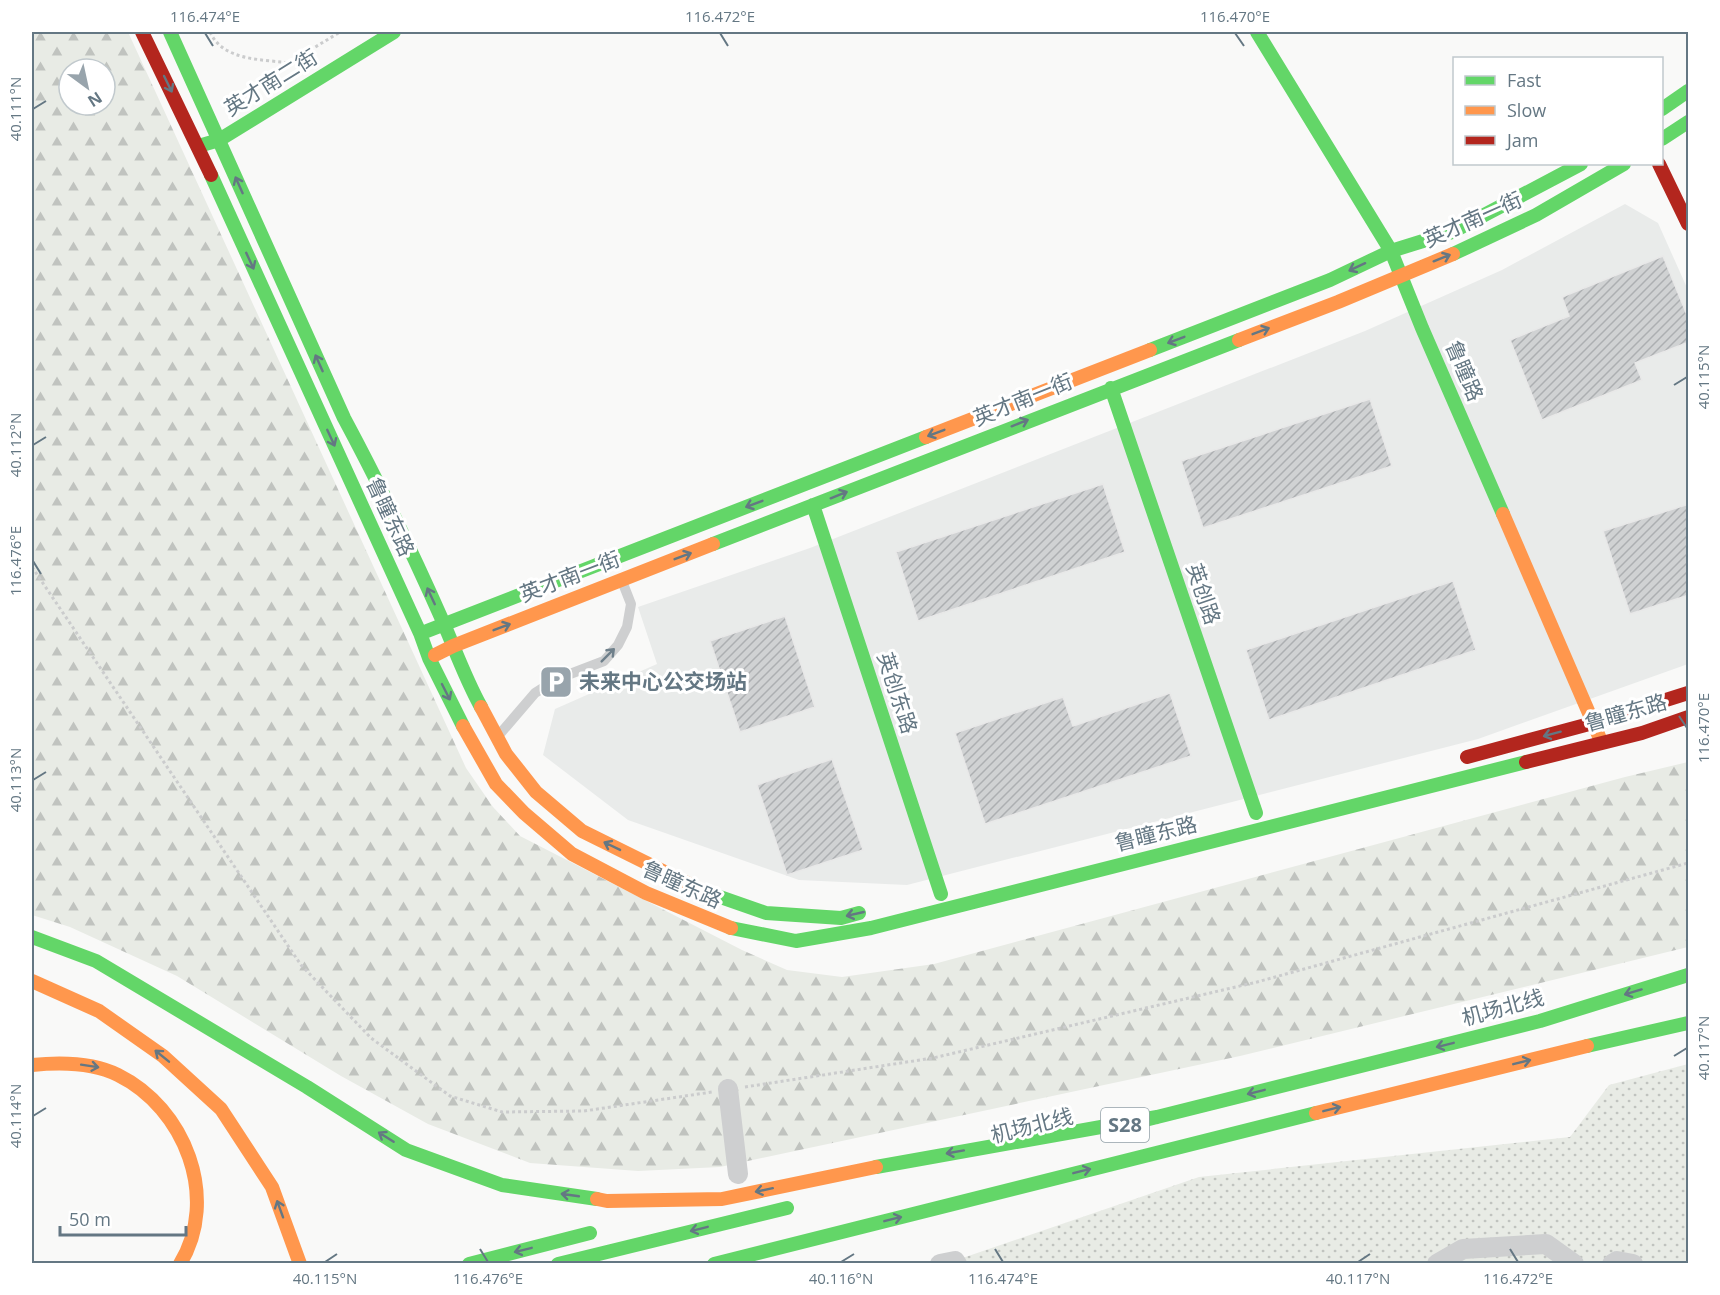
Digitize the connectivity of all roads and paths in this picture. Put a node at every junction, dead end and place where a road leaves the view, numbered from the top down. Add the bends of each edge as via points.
1 (142, 32) edge
2 (170, 32) edge
3 (210, 32) edge
4 (340, 32) edge
5 (394, 32) edge
6 (1257, 32) edge
7 (1689, 91) edge
8 (1663, 108) edge
9 (1689, 122) edge
10 (1663, 139) edge
11 (219, 140) junction
12 (198, 146) junction
13 (1579, 165) edge
14 (1622, 165) edge
15 (1660, 165) edge
16 (1689, 224) edge
17 (1391, 251) junction
18 (1401, 274) junction
19 (1111, 388) junction
20 (813, 505) junction
21 (621, 580) junction
22 (444, 624) junction
23 (420, 633) junction
24 (453, 646) junction
25 (429, 658) junction
26 (1689, 693) edge
27 (1689, 717) edge
28 (1593, 723) junction
29 (497, 738) junction
30 (1602, 743) junction
31 (1458, 759) dead end
32 (1256, 813) dead end
33 (941, 894) dead end
34 (874, 910) dead end
35 (32, 937) edge
36 (1689, 975) edge
37 (32, 981) edge
38 (1689, 1023) edge
39 (32, 1065) edge
40 (728, 1089) dead end
41 (1157, 1117) junction
42 (938, 1170) dead end
43 (738, 1174) dead end
44 (722, 1199) junction
45 (800, 1204) dead end
46 (665, 1214) dead end
47 (867, 1225) junction
48 (607, 1228) dead end
49 (180, 1263) edge
50 (300, 1263) edge
51 (469, 1263) edge
52 (558, 1263) edge
53 (714, 1263) edge
54 (759, 1263) edge
55 (940, 1263) edge
56 (957, 1263) edge
57 (1437, 1263) edge
58 (1574, 1263) edge
59 (1612, 1263) edge
60 (1633, 1263) edge

1 -> 12 main road, 鲁瞳东路
2 - 11 main road, 鲁瞳东路
3 - 4 path via 230,54 289,63
5 - 11 main road, 英才南二街
6 - 17 main road, 鲁瞳路
7 - 8 main road
9 - 10 main road
11 - 12 main road, 英才南二街
22 -> 11 main road, 鲁瞳东路 via 344,418
12 -> 23 main road, 鲁瞳东路
13 - 17 main road, 英才南一街 via 1452,232
18 -> 14 main road, 英才南一街 via 1536,215
15 - 16 main road
17 - 18 main road, 鲁瞳路
17 -> 22 main road, 英才南一街 via 1330,280
19 -> 18 main road, 英才南一街 via 1338,302
18 - 28 main road, 鲁瞳路
20 -> 19 main road, 英才南一街
19 - 32 main road, 英创路
21 -> 20 main road, 英才南一街
20 - 33 main road, 英创东路
24 -> 21 main road, 英才南一街
29 -> 21 lane via 535,693 604,661 618,645 627,627 631,604
22 - 23 main road, 英才南一街
22 - 24 main road, 鲁瞳东路
23 - 25 main road, 鲁瞳东路
24 - 25 main road, 英才南一街
24 - 29 main road, 鲁瞳东路
25 -> 30 main road, 鲁瞳东路 via 496,784 572,854 646,893 725,927 795,941 871,928
26 - 28 main road, 鲁瞳东路
27 - 30 main road, 鲁瞳东路
28 - 30 main road, 鲁瞳路
28 -> 31 main road, 鲁瞳东路
34 -> 29 main road, 鲁瞳东路 via 841,918 766,913 705,891 582,831 523,778
44 -> 35 main road via 607,1201 502,1185 406,1150 96,961
36 -> 41 main road, 机场北线 / S28 via 1540,1021
50 -> 37 main road via 272,1187 220,1109 163,1056 99,1011
47 -> 38 main road, S28
39 -> 49 main road via 62,1062 98,1067 151,1096 173,1124 189,1155 197,1186 198,1211
40 - 43 street
41 - 42 main road, 机场北线 / S28
41 -> 44 main road via 894,1162
44 - 46 main road
45 -> 52 main road
47 - 53 main road, S28
47 - 54 main road
48 -> 51 main road
55 - 56 street
57 - 58 street via 1463,1249 1546,1244
59 - 60 street

